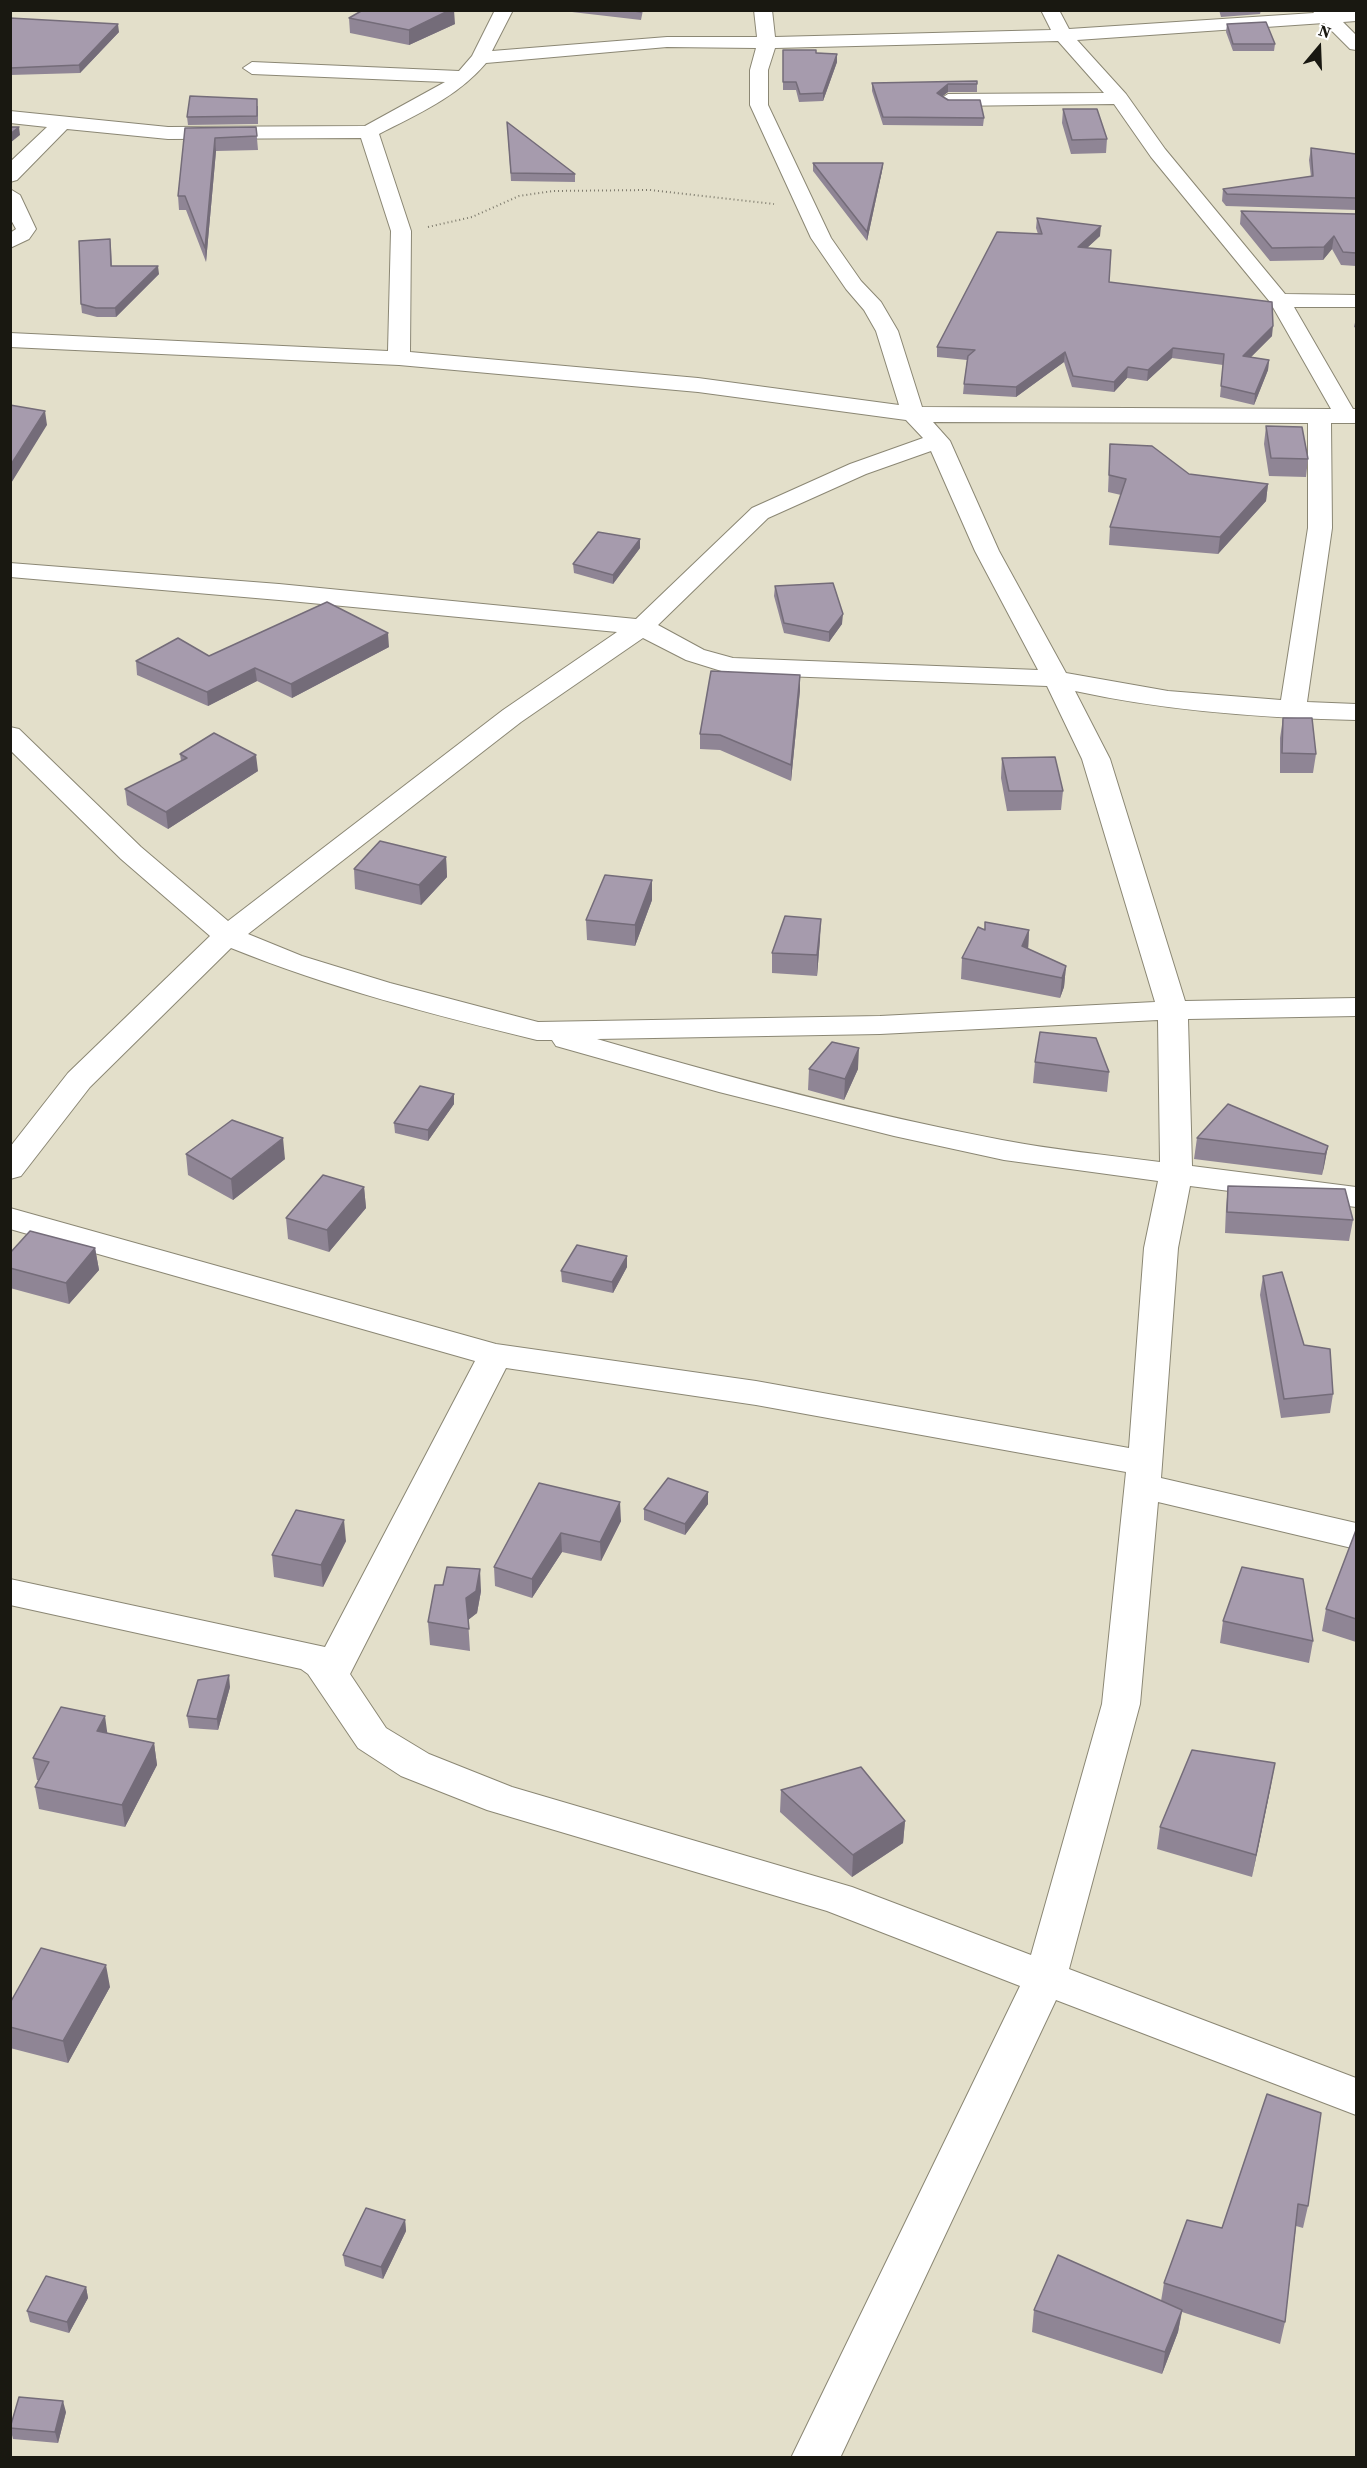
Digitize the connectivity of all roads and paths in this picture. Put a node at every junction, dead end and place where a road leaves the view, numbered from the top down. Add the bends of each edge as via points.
1 (504, 10) edge
2 (762, 10) edge
3 (1050, 10) edge
4 (1324, 14) edge
5 (1356, 16) edge
6 (1063, 35) junction
7 (767, 43) junction
8 (1356, 45) edge
9 (480, 58) junction
10 (252, 68) dead end
11 (464, 77) junction
12 (1119, 98) junction
13 (948, 100) edge
14 (10, 117) edge
15 (63, 122) junction
16 (369, 132) junction
17 (10, 176) edge
18 (10, 195) edge
19 (807, 208) junction
20 (1207, 214) junction
21 (1230, 214) dead end
22 (401, 231) junction
23 (10, 242) edge
24 (1279, 300) junction
25 (1356, 301) edge
26 (10, 340) edge
27 (399, 358) junction
28 (913, 414) junction
29 (1319, 416) junction
30 (1351, 416) edge
31 (938, 441) junction
32 (10, 570) edge
33 (642, 627) junction
34 (1056, 679) junction
35 (1293, 709) junction
36 (1356, 712) edge
37 (10, 735) edge
38 (227, 936) junction
39 (1356, 1007) edge
40 (1173, 1010) junction
41 (537, 1031) junction
42 (10, 1169) edge
43 (1176, 1174) junction
44 (1356, 1197) edge
45 (10, 1218) edge
46 (495, 1355) junction
47 (1143, 1474) junction
48 (1356, 1536) edge
49 (10, 1592) edge
50 (330, 1675) junction
51 (1046, 1976) junction
52 (1356, 2097) edge
53 (815, 2457) edge

1 - 9 street
2 - 7 street
3 - 6 street
4 - 5 street
4 - 6 street
4 - 8 street
6 - 7 street
6 - 12 street
7 - 9 street via 668,42
7 - 19 street via 759,70 759,105
9 - 11 street
10 - 11 street
11 - 16 street
12 - 13 street
12 - 20 street
14 - 15 street
15 - 16 street via 168,133
15 - 17 street
16 - 22 street
18 - 23 street via 26,229
19 - 22 path via 650,190 580,189 519,196 451,223
19 - 28 street via 821,238 887,331
20 - 21 street
20 - 24 street
22 - 27 street
24 - 25 street
24 - 30 street
26 - 27 street
27 - 28 street via 698,385
28 - 29 street
28 - 31 street
29 - 30 street
29 - 35 street via 1320,528
31 - 33 street via 858,468 760,513
31 - 34 street via 987,551
32 - 33 street
33 - 34 street via 695,655 731,666
33 - 38 street via 512,716
34 - 35 street via 1147,696
34 - 40 street via 1096,759
35 - 36 street
37 - 38 street via 131,853
38 - 41 street via 368,986
38 - 42 street via 79,1080
39 - 40 street
40 - 41 street via 880,1025
40 - 43 street
41 - 43 street via 714,1083 907,1130 1006,1150
43 - 44 street
43 - 47 street via 1161,1248
45 - 46 street
46 - 47 street via 756,1393
46 - 50 street
47 - 48 street
47 - 51 street via 1121,1704
49 - 50 street via 312,1657
50 - 51 street via 372,1738 415,1765 501,1799 837,1898
51 - 52 street
51 - 53 street via 865,2360

